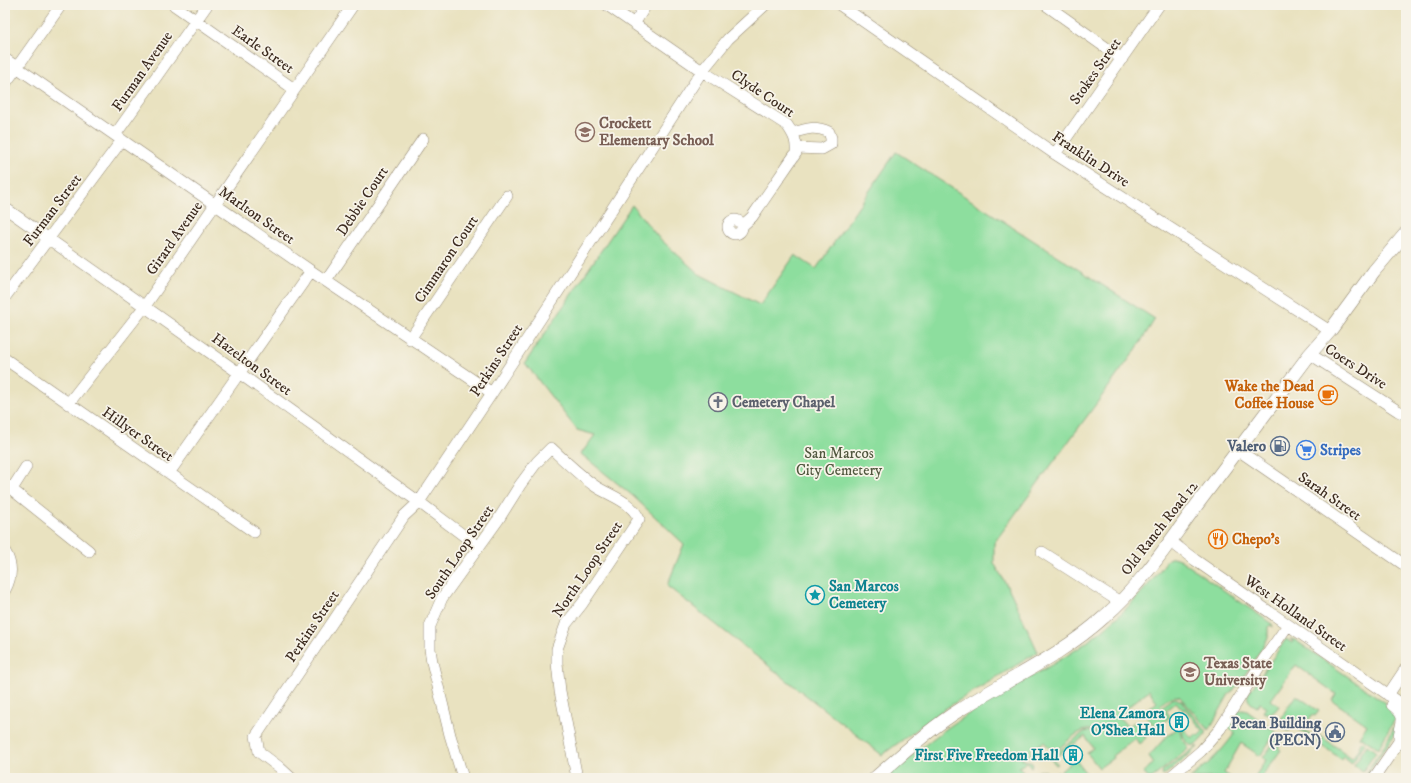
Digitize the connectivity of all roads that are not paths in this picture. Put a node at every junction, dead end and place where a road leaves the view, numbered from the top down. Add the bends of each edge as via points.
1 (61, 5) edge
2 (174, 5) edge
3 (207, 5) edge
4 (353, 5) edge
5 (607, 5) edge
6 (646, 5) edge
7 (764, 5) edge
8 (840, 5) edge
9 (1046, 5) edge
10 (1159, 5) edge
11 (196, 20) junction
12 (634, 24) junction
13 (5, 59) edge
14 (1122, 59) junction
15 (17, 67) junction
16 (702, 71) junction
17 (5, 84) edge
18 (294, 89) junction
19 (793, 133) junction
20 (118, 138) junction
21 (423, 139) dead end
22 (796, 148) junction
23 (1055, 154) junction
24 (507, 196) dead end
25 (215, 204) junction
26 (5, 208) edge
27 (742, 226) dead end
28 (1406, 233) edge
29 (49, 239) junction
30 (311, 271) junction
31 (326, 281) junction
32 (5, 297) edge
33 (145, 306) junction
34 (1330, 331) junction
35 (410, 339) junction
36 (1310, 354) junction
37 (5, 360) edge
38 (239, 373) junction
39 (492, 393) junction
40 (68, 404) junction
41 (1406, 415) edge
42 (551, 448) joint
43 (1238, 450) junction
44 (26, 467) dead end
45 (169, 473) junction
46 (9, 487) edge
47 (419, 502) junction
48 (254, 532) dead end
49 (1170, 541) junction
50 (479, 547) junction
51 (89, 551) dead end
52 (5, 552) edge
53 (1042, 552) dead end
54 (1406, 566) edge
55 (5, 590) edge
56 (1120, 602) junction
57 (1288, 625) junction
58 (1406, 668) edge
59 (1386, 693) junction
60 (1406, 707) edge
61 (1406, 732) edge
62 (1398, 742) junction
63 (291, 778) edge
64 (463, 778) edge
65 (577, 778) edge
66 (874, 778) edge
67 (1169, 778) edge
68 (1374, 778) edge

1 - 15 street
2 - 11 street, Earle Street
3 - 11 street, Furman Avenue
4 - 18 street, Girard Avenue
5 - 12 street, Clyde Court
6 - 12 street
7 - 16 street, Perkins Street via 728,39
8 - 23 street, Franklin Drive
9 - 14 street
10 - 14 street, Stokes Street
11 - 18 street, Earle Street
11 - 20 street, Furman Avenue
12 - 16 street, Clyde Court
13 - 15 street, Marlton Street
14 - 23 street, Stokes Street
15 - 17 street
15 - 20 street, Marlton Street
16 - 19 street, Clyde Court via 788,125
16 - 39 street, Perkins Street
18 - 25 street, Girard Avenue
19 - 22 street, Clyde Court
19 - 22 street via 808,128 820,128 829,132 831,138 831,144 822,149
20 - 25 street, Marlton Street
20 - 29 street, Furman Street
21 - 31 street, Debbie Court
22 - 27 street via 796,153 752,217
23 - 34 street, Franklin Drive
24 - 35 street, Cimmaron Court
25 - 30 street, Marlton Street
25 - 33 street, Girard Avenue
26 - 29 street, Hazelton Street
28 - 34 main road, Old Ranch Road 12
29 - 32 street, Furman Street
29 - 33 street, Hazelton Street
30 - 31 street, Marlton Street
30 - 38 street
31 - 35 street, Marlton Street
33 - 38 street, Hazelton Street
33 - 40 street, Girard Avenue
34 - 36 main road, Old Ranch Road 12
35 - 39 street, Marlton Street
36 - 41 street, Coers Drive
36 - 43 main road, Old Ranch Road 12
37 - 40 street, Hillyer Street
38 - 45 street
38 - 47 street, Hazelton Street
39 - 47 street, Perkins Street
40 - 45 street, Hillyer Street
42 - 50 street, South Loop Street via 520,485
42 - 65 street, North Loop Street via 596,487 627,505 639,519 566,624 557,649 560,692
43 - 49 main road, Old Ranch Road 12
43 - 54 street, Sarah Street
44 - 46 street
45 - 48 street, Hillyer Street
46 - 51 street
47 - 50 street, Hazelton Street
47 - 63 street, Perkins Street via 404,516 256,736 259,752
49 - 56 main road, Old Ranch Road 12
49 - 57 street, West Holland Street
50 - 64 street, South Loop Street via 442,598 430,626 432,662
52 - 55 street via 10,560 11,571
53 - 56 street
56 - 66 main road, Old Ranch Road 12 via 1096,625 1068,645 940,724
57 - 59 street, West Holland Street
57 - 67 street via 1220,729 1201,751
58 - 59 street
59 - 60 street, West Holland Street
59 - 62 street via 1388,702 1403,715
61 - 62 street
62 - 68 street

